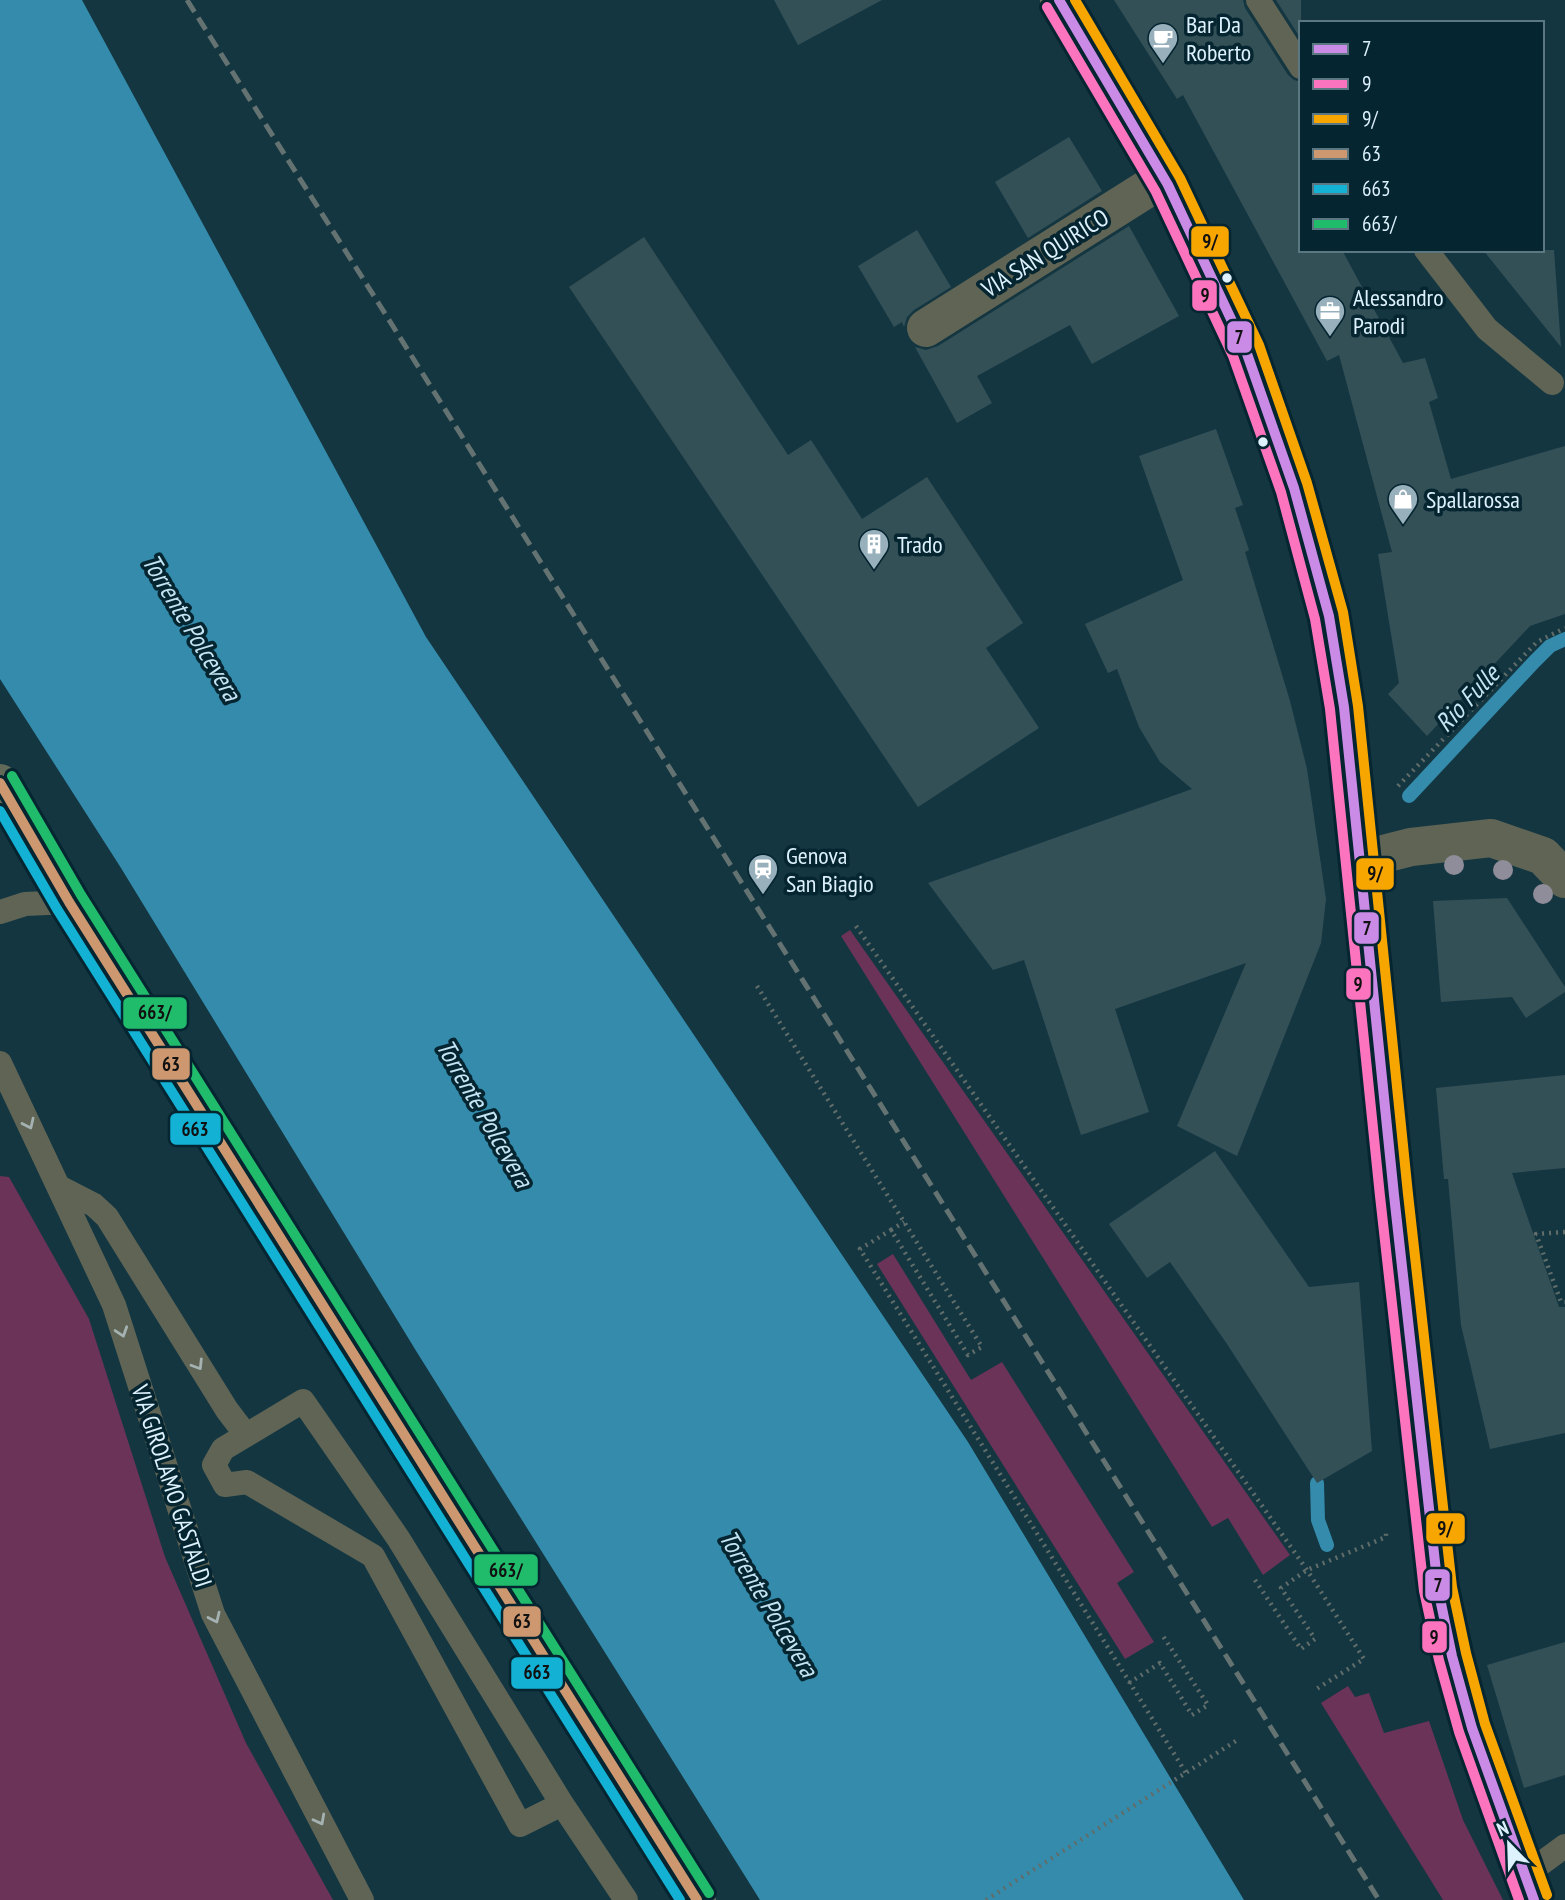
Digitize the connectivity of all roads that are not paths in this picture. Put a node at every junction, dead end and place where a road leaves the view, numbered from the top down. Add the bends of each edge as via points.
1 (1059, 0) edge
2 (1258, 0) edge
3 (1299, 64) edge
4 (1164, 178) junction
5 (1428, 252) edge
6 (926, 328) dead end
7 (1552, 383) dead end
8 (0, 783) edge
9 (1360, 860) junction
10 (1565, 879) edge
11 (69, 902) junction
12 (0, 912) edge
13 (0, 1063) edge
14 (59, 1187) junction
15 (246, 1435) junction
16 (562, 1804) junction
17 (1565, 1846) edge
18 (1529, 1888) edge
19 (362, 1900) edge
20 (626, 1900) edge
21 (697, 1900) edge

1 - 4 main road
2 - 3 lane
4 - 6 street, VIA SAN QUIRICO
4 - 9 main road via 1246,351 1294,488 1331,629
5 - 7 lane via 1487,329
8 - 11 main road
9 - 10 street via 1411,847 1491,838 1543,856
9 - 18 main road via 1438,1589 1472,1728
11 - 12 lane via 25,904
11 - 21 main road
13 -> 14 lane, VIA GIROLAMO GASTALDI
14 -> 15 lane via 107,1217
14 -> 19 lane, VIA GIROLAMO GASTALDI via 114,1305 213,1614
15 - 16 lane via 303,1401 398,1538
15 - 16 lane via 223,1449 214,1465 225,1485 247,1482 373,1556 520,1825
16 - 20 lane
17 - 18 lane

